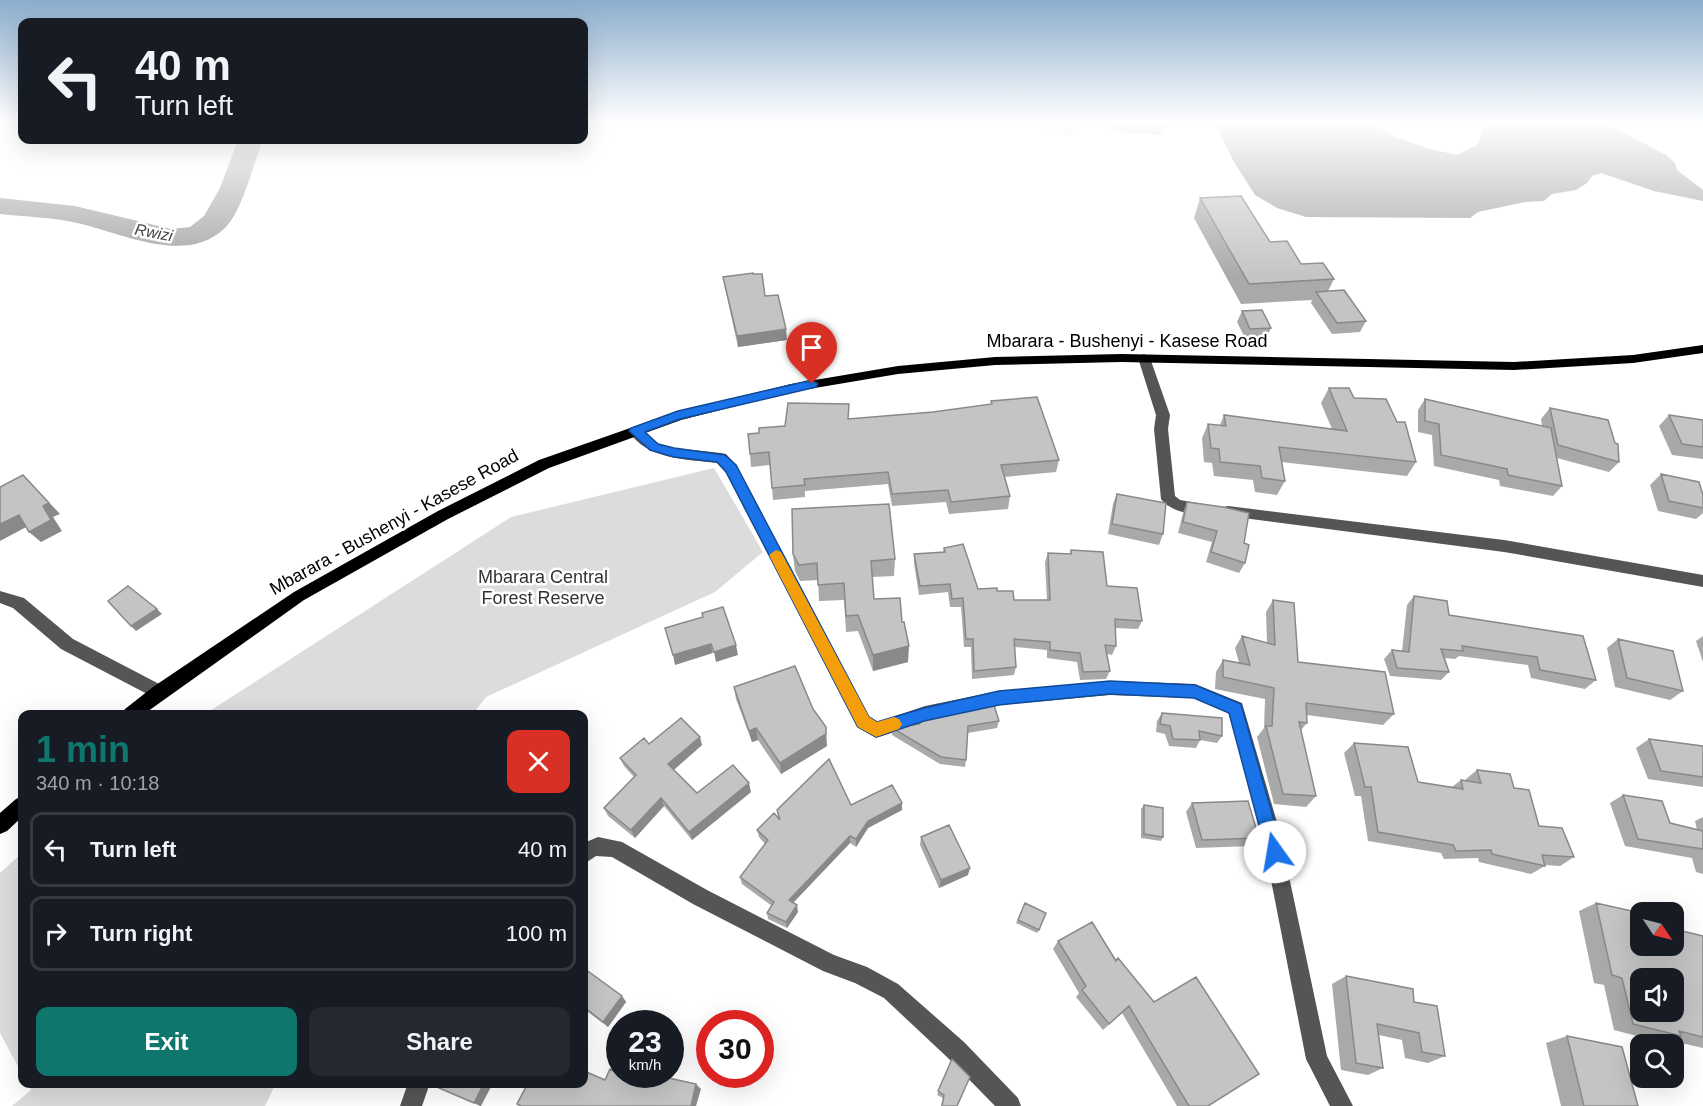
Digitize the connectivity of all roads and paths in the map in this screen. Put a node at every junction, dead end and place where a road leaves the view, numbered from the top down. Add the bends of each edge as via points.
1 (1703, 349) edge
2 (1144, 358) junction
3 (635, 431) junction
4 (1703, 581) edge
5 (0, 597) edge
6 (159, 692) junction
7 (136, 710) edge
8 (18, 809) edge
9 (0, 825) edge
10 (588, 851) edge
11 (417, 1088) edge
12 (411, 1106) edge
13 (1010, 1106) edge
14 (1342, 1106) edge

1 - 2 main road, Mbarara - Bushenyi - Kasese Road via 1633,359 1514,366
2 - 3 main road, Mbarara - Bushenyi - Kasese Road via 995,361 898,370 791,388 678,416
2 - 4 street via 1163,415 1168,499 1177,505 1504,546
3 - 6 main road, Mbarara - Bushenyi - Kasese Road via 544,464 443,515 299,596
3 - 14 street via 654,447 721,458 731,469 863,722 876,730 924,714 999,698 1110,688 1195,691 1236,708 1270,830 1317,1059
5 - 6 street via 18,603 67,644
6 - 7 main road, Mbarara - Bushenyi - Kasese Road
8 - 9 main road
10 - 13 street via 601,845 615,849 830,964 891,991
11 - 12 street

